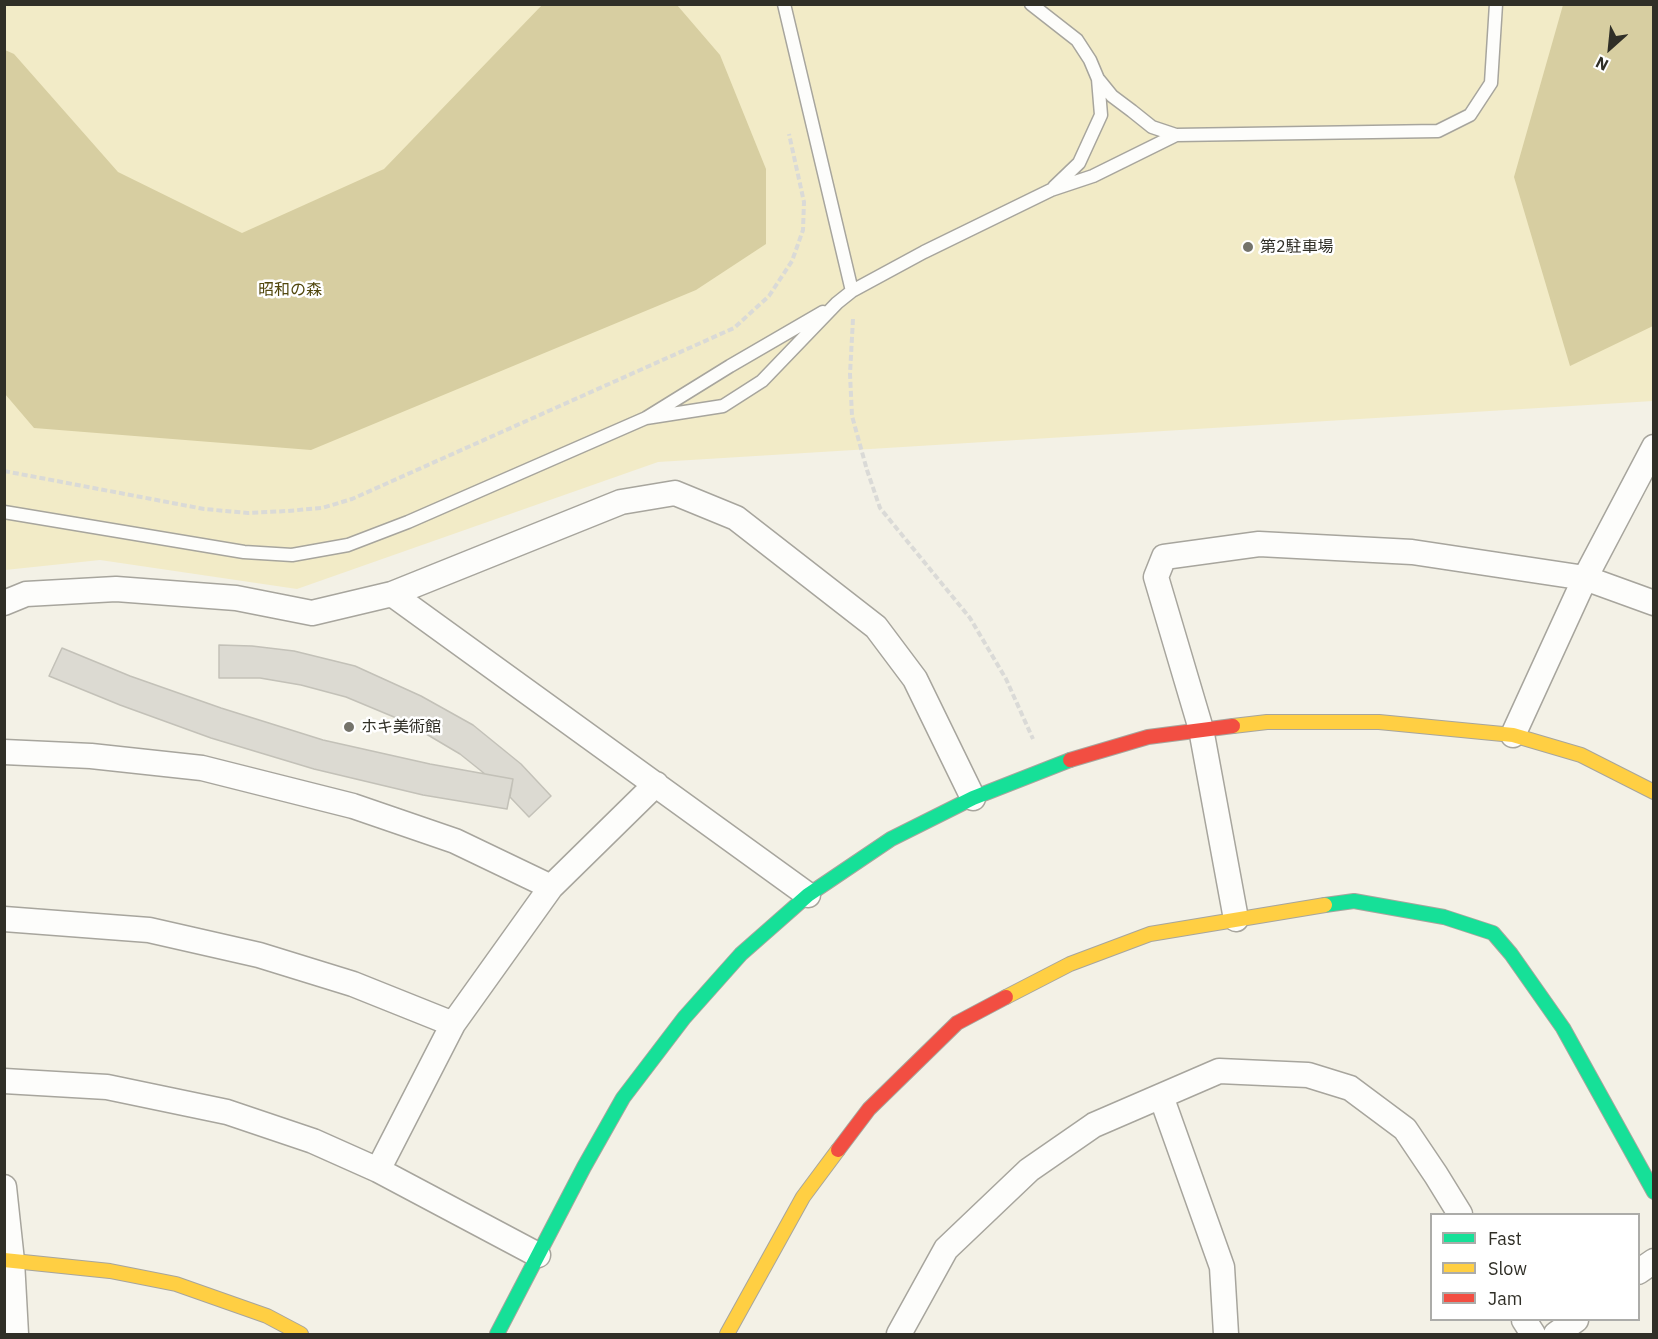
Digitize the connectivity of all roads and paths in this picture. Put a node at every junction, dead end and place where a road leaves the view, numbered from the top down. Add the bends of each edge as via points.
1 (784, 4) edge
2 (1031, 4) edge
3 (1496, 4) edge
4 (1098, 80) junction
5 (789, 132) dead end
6 (1176, 135) junction
7 (1051, 190) junction
8 (852, 291) junction
9 (837, 303) junction
10 (646, 418) junction
11 (1653, 447) edge
12 (4, 471) edge
13 (4, 512) edge
14 (1585, 578) junction
15 (392, 594) junction
16 (4, 603) edge
17 (1653, 603) edge
18 (1201, 729) junction
19 (1514, 735) junction
20 (4, 752) edge
21 (1046, 769) junction
22 (656, 784) junction
23 (1653, 792) edge
24 (973, 798) junction
25 (551, 887) junction
26 (808, 895) junction
27 (4, 919) edge
28 (1236, 919) junction
29 (453, 1024) junction
30 (4, 1081) edge
31 (1161, 1096) junction
32 (378, 1170) junction
33 (4, 1187) edge
34 (1653, 1192) edge
35 (1459, 1213) edge
36 (538, 1255) junction
37 (8, 1260) edge
38 (1653, 1261) edge
39 (1640, 1271) edge
40 (1525, 1321) edge
41 (1575, 1321) edge
42 (16, 1335) edge
43 (301, 1335) edge
44 (497, 1335) edge
45 (727, 1335) edge
46 (899, 1335) edge
47 (1226, 1335) edge
48 (1533, 1335) edge
49 (1556, 1335) edge

1 - 8 lane
2 - 4 lane via 1077,40
3 - 6 lane via 1491,82 1470,115 1438,131
4 - 6 lane via 1152,128
4 - 7 lane via 1101,114 1078,163
5 - 12 path via 804,202 803,230 792,261 769,296 734,328 352,499 322,508 248,513 204,509
6 - 7 lane via 1093,176
7 - 8 lane
8 - 9 lane
8 - 21 path via 852,416 880,508 970,618 1006,679
9 - 10 lane
9 - 10 lane via 762,381 723,406
10 - 13 lane via 408,522 348,545 292,555 244,552
11 - 14 street
14 - 17 street
14 - 18 street via 1412,552 1259,544 1164,556 1156,577
14 - 19 street
15 - 16 street via 312,613 236,598 116,589 26,594
15 - 22 street
15 - 24 street via 621,502 675,493 736,518 876,627 915,679
18 - 19 street via 1267,722 1379,722
18 - 21 street via 1148,737
18 - 28 street
19 - 23 street via 1581,755
20 - 25 street via 91,756 202,768 353,806 433,833
21 - 24 street
22 - 25 street
22 - 26 street
24 - 26 street via 891,839
25 - 29 street
26 - 36 street via 741,954 650,1062 623,1098
27 - 29 street via 149,930 259,955 353,984
28 - 34 street via 1354,901 1444,917 1493,933 1563,1028
28 - 45 street via 1150,934 1070,963 957,1023 869,1109 803,1197
29 - 32 street
30 - 32 street via 107,1087 227,1112 313,1141
31 - 35 street via 1219,1071 1308,1075 1350,1088 1405,1130
31 - 46 street via 1094,1125 1029,1170 946,1249
31 - 47 street via 1222,1267
32 - 36 street
33 - 37 street
36 - 44 street
37 - 42 street
37 - 43 street via 110,1270 176,1284 267,1316
38 - 39 street
40 - 48 street
41 - 49 street

